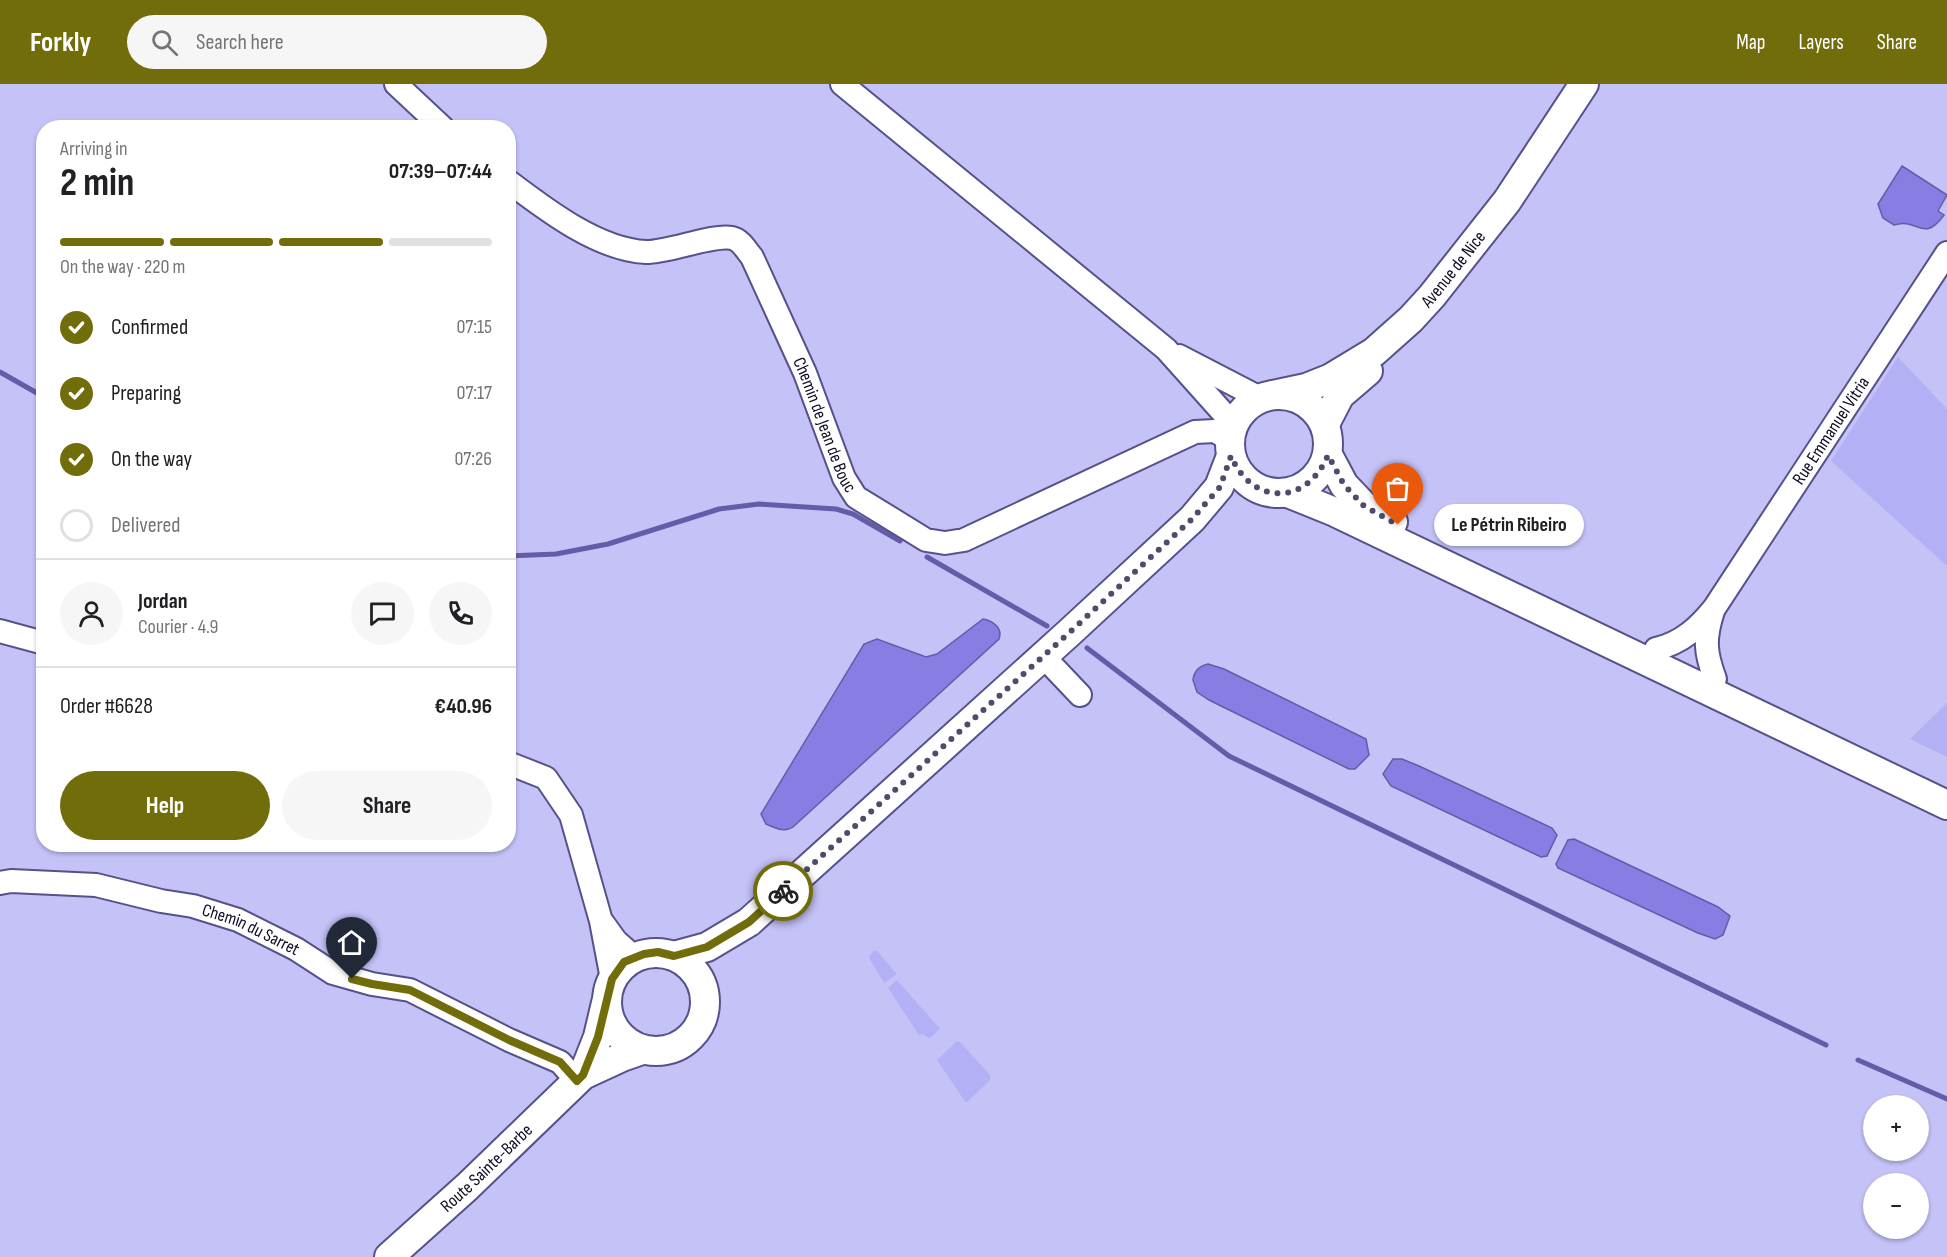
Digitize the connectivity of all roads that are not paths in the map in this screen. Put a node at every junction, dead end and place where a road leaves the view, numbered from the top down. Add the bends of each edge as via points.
1 (396, 84) edge
2 (842, 84) edge
3 (1584, 84) edge
4 (1598, 84) edge
5 (434, 120) edge
6 (516, 187) edge
7 (1947, 253) edge
8 (1166, 349) junction
9 (1267, 397) junction
10 (1325, 424) junction
11 (1231, 440) junction
12 (1328, 455) junction
13 (1259, 489) junction
14 (1288, 493) junction
15 (1192, 519) junction
16 (1715, 607) junction
17 (0, 631) edge
18 (36, 641) edge
19 (1058, 642) junction
20 (1656, 650) junction
21 (1715, 679) junction
22 (1080, 695) dead end
23 (516, 766) edge
24 (1947, 787) edge
25 (1947, 805) edge
26 (0, 883) edge
27 (601, 921) junction
28 (749, 922) junction
29 (674, 956) junction
30 (634, 957) junction
31 (609, 991) junction
32 (705, 991) junction
33 (642, 1050) junction
34 (580, 1078) junction
35 (389, 1257) edge

1 - 5 street
2 - 8 street
3 - 9 main road, Avenue de Nice via 1507,201 1411,320 1379,348 1331,378
4 - 10 main road, Avenue de Nice via 1533,183 1468,267 1426,317 1340,395
6 - 11 street, Chemin de Jean de Bouc via 553,216 616,246 644,252 665,251 733,238 743,245 805,373 844,478 856,497 926,540 964,540 1195,432 1215,432
7 - 16 street, Rue Emmanuel Vitria
8 - 9 street
8 - 11 street
9 - 10 main road via 1294,397 1312,407
9 - 11 main road via 1244,409
10 - 12 main road
11 - 13 main road via 1237,470
11 - 15 main road via 1220,487
12 - 14 main road via 1314,480
12 - 20 main road via 1344,485 1364,506
13 - 14 main road
13 - 15 main road via 1230,498
14 - 25 main road via 1346,517
15 - 19 main road
16 - 20 street via 1686,636
16 - 21 street via 1706,640
17 - 18 street
19 - 22 street
19 - 28 main road
20 - 21 main road
21 - 24 main road
23 - 27 street via 546,778 571,815
26 - 34 street, Chemin du Sarret via 96,885 237,920 296,949 333,973 410,990 560,1062
27 - 30 street
27 - 31 street
28 - 29 main road via 707,947
28 - 32 main road via 719,963
29 - 30 main road via 658,952
29 - 32 main road via 694,970
30 - 31 main road via 624,962
31 - 33 main road via 609,1019 628,1043
31 - 34 main road, Route Sainte-Barbe via 598,1037
32 - 33 main road via 705,1011 691,1038 679,1047 661,1052
33 - 34 main road, Route Sainte-Barbe
34 - 35 main road, Route Sainte-Barbe

